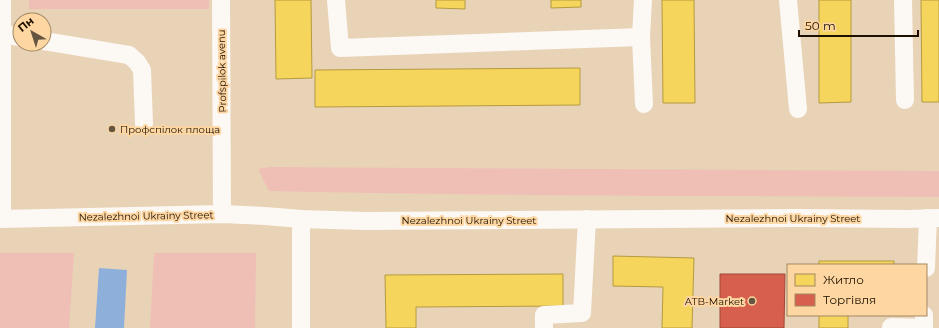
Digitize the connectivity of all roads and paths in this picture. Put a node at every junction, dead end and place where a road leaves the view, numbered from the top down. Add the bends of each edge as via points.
1 (2, 0) edge
2 (221, 0) edge
3 (336, 0) edge
4 (643, 0) edge
5 (788, 0) edge
6 (903, 0) edge
7 (2, 34) junction
8 (12, 36) edge
9 (641, 37) junction
10 (52, 42) edge
11 (905, 100) dead end
12 (644, 104) dead end
13 (798, 109) dead end
14 (144, 124) dead end
15 (222, 214) junction
16 (1, 218) edge
17 (933, 218) edge
18 (301, 219) junction
19 (587, 219) junction
20 (927, 264) edge
21 (924, 316) edge
22 (301, 328) edge
23 (544, 328) edge
24 (891, 328) edge
25 (925, 328) edge

1 - 7 street
2 - 15 street, Profspilok avenu
3 - 9 street via 340,48
4 - 9 street
5 - 13 street
6 - 11 street
7 - 8 street
7 - 16 street
9 - 12 street
10 - 14 street via 129,56 137,62 142,70
15 - 16 street, Nezalezhnoi Ukrainy Street
15 - 18 street, Nezalezhnoi Ukrainy Street
17 - 19 street, Nezalezhnoi Ukrainy Street
17 - 20 street
18 - 19 street, Nezalezhnoi Ukrainy Street
18 - 22 street
19 - 23 street via 582,313 544,315
21 - 25 street
24 - 25 street

